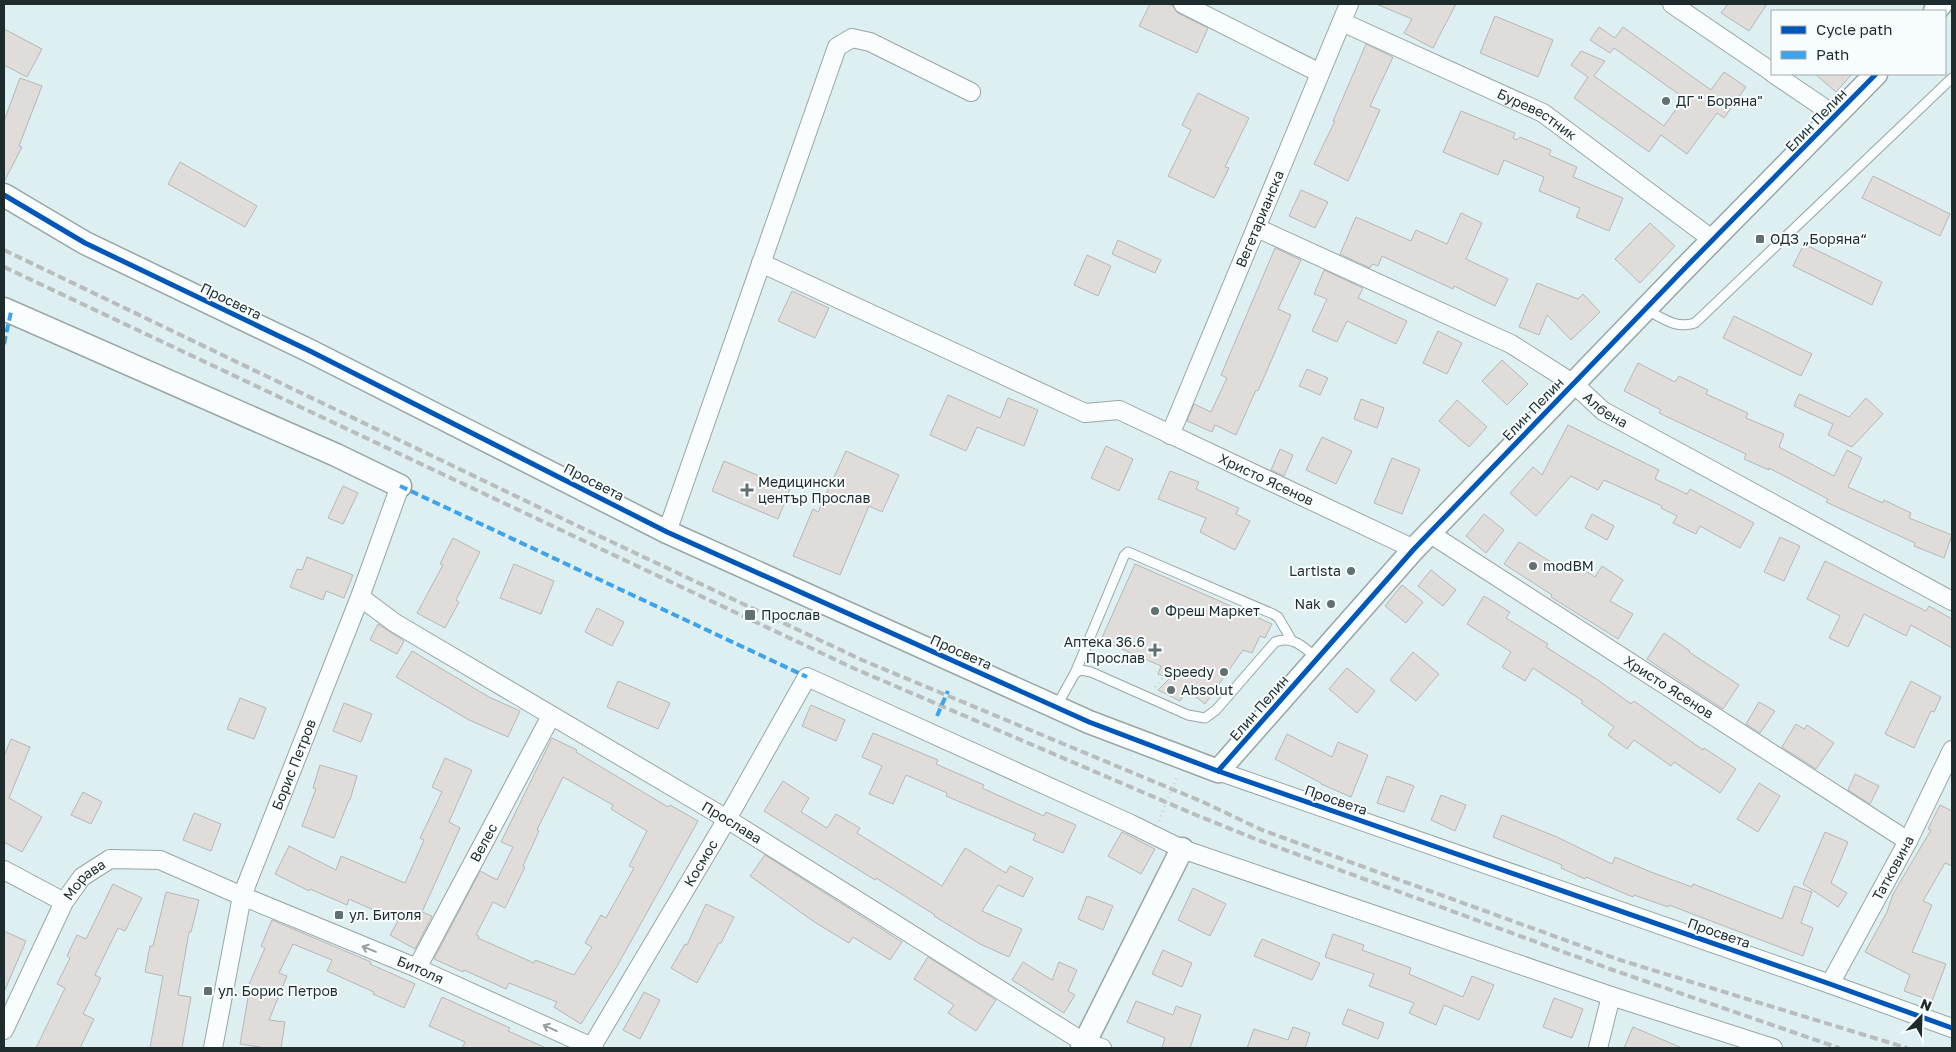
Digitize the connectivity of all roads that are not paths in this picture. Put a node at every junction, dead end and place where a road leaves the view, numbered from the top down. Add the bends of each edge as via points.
1 (1183, 4) edge
2 (1349, 4) edge
3 (1672, 4) edge
4 (1342, 22) junction
5 (1320, 72) junction
6 (1771, 72) edge
7 (1776, 75) edge
8 (1875, 75) edge
9 (1952, 78) edge
10 (971, 92) dead end
11 (1836, 116) junction
12 (4, 195) edge
13 (1257, 228) junction
14 (1713, 240) junction
15 (761, 263) junction
16 (4, 309) edge
17 (1646, 309) junction
18 (1574, 384) junction
19 (1170, 435) junction
20 (400, 486) joint
21 (667, 532) junction
22 (1421, 541) junction
23 (360, 597) junction
24 (1952, 601) edge
25 (1291, 639) junction
26 (1318, 658) junction
27 (1075, 673) junction
28 (1056, 707) junction
29 (551, 716) junction
30 (1952, 750) edge
31 (1218, 771) junction
32 (727, 819) junction
33 (1908, 841) junction
34 (1182, 849) junction
35 (4, 870) edge
36 (242, 896) junction
37 (64, 902) junction
38 (417, 968) junction
39 (1830, 984) junction
40 (1611, 996) junction
41 (1952, 1028) edge
42 (4, 1030) edge
43 (1090, 1047) edge
44 (213, 1048) edge
45 (592, 1048) edge
46 (1598, 1048) edge
47 (1774, 1048) edge

1 - 5 street
2 - 4 street, Вегетарианска
3 - 6 street
4 - 5 street, Вегетарианска
4 - 14 street, Буревестник via 1543,112
5 - 13 street, Вегетарианска
7 - 11 street
8 - 11 street, Елин Пелин
9 - 17 lane via 1695,323 1674,324
10 - 15 street via 870,42 852,38 837,47
11 - 14 street, Елин Пелин
12 - 21 street, Просвета via 85,243
13 - 18 street, Албена via 1511,344
13 - 19 street, Вегетарианска
14 - 17 street, Елин Пелин
15 - 19 street, Христо Ясенов via 1085,413 1119,410
15 - 21 street
16 - 20 street
17 - 18 street, Елин Пелин
18 - 22 street, Елин Пелин
18 - 24 street, Албена via 1603,411
19 - 22 street, Христо Ясенов
20 - 23 street, Борис Петров
21 - 28 street, Просвета
22 - 26 street, Елин Пелин
22 - 33 street, Христо Ясенов
23 - 29 street, Прослава via 395,623
23 - 36 street, Борис Петров
25 - 26 lane
25 - 27 lane via 1275,642 1216,710 1205,718 1188,715 1091,672 1081,670
25 - 27 lane via 1273,614 1128,552
26 - 31 street, Елин Пелин
27 - 28 lane
28 - 31 street, Просвета
29 - 32 street, Прослава
29 - 38 street, Велес
30 - 33 street, Татковина
31 - 39 street, Просвета
32 - 34 street, Космос via 807,677
32 - 43 street, Прослава
32 - 45 street, Космос
33 - 39 street, Татковина
34 - 40 street
34 - 43 street
35 - 37 street
36 - 37 street, Морава via 160,860 110,859 82,878
38 -> 36 street, Битоля
36 - 44 street, Борис Петров
37 - 42 street, Морава
45 -> 38 street, Битоля
39 - 41 street, Просвета
40 - 46 street
40 - 47 street

